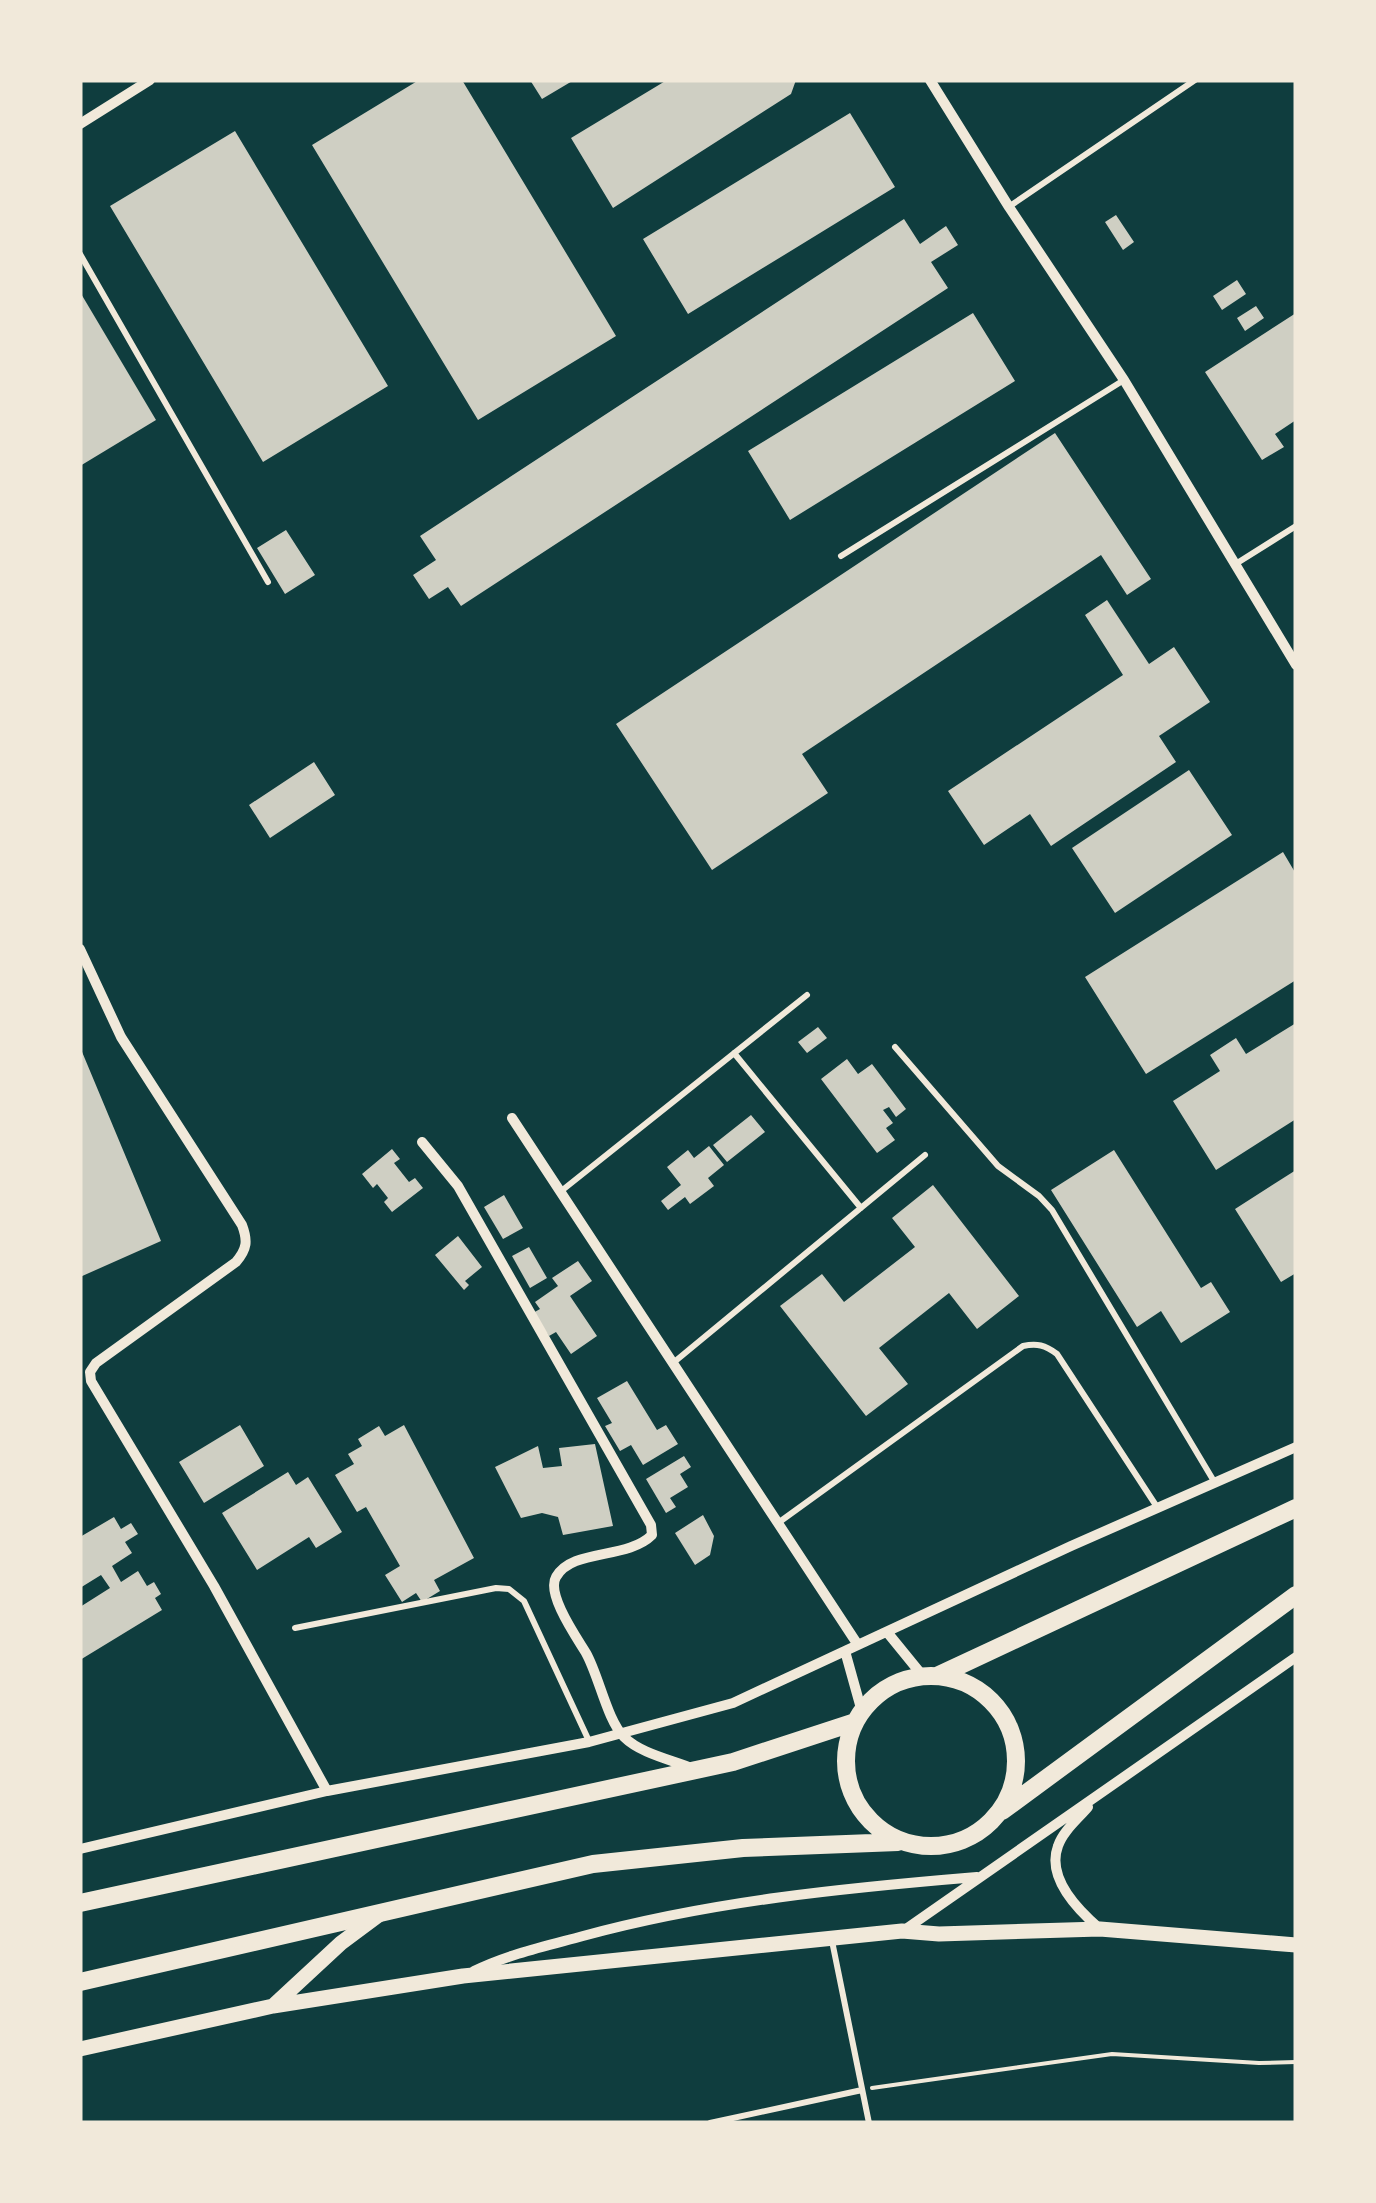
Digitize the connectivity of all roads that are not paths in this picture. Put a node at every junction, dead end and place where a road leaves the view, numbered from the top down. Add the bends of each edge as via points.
1 (150, 80) edge
2 (930, 80) edge
3 (1194, 80) edge
4 (80, 124) edge
5 (1009, 207) junction
6 (80, 254) edge
7 (1124, 380) junction
8 (1296, 526) edge
9 (841, 556) dead end
10 (1234, 565) junction
11 (268, 582) dead end
12 (1296, 665) edge
13 (80, 949) edge
14 (807, 995) dead end
15 (894, 1047) dead end
16 (734, 1054) junction
17 (512, 1118) dead end
18 (422, 1142) dead end
19 (925, 1155) dead end
20 (560, 1192) junction
21 (862, 1208) junction
22 (673, 1363) junction
23 (1296, 1447) edge
24 (1216, 1483) junction
25 (1158, 1508) junction
26 (1296, 1508) edge
27 (778, 1523) junction
28 (1296, 1595) edge
29 (295, 1628) dead end
30 (888, 1632) junction
31 (858, 1645) junction
32 (845, 1652) junction
33 (1296, 1657) edge
34 (930, 1676) junction
35 (858, 1717) junction
36 (621, 1734) junction
37 (590, 1742) junction
38 (695, 1769) junction
39 (327, 1792) junction
40 (1098, 1796) junction
41 (1002, 1810) junction
42 (898, 1842) junction
43 (80, 1849) edge
44 (977, 1877) junction
45 (80, 1904) edge
46 (382, 1912) junction
47 (1100, 1929) junction
48 (902, 1932) junction
49 (832, 1940) junction
50 (1296, 1945) edge
51 (463, 1976) junction
52 (80, 1982) edge
53 (273, 2006) junction
54 (80, 2049) edge
55 (862, 2090) junction
56 (710, 2123) edge
57 (869, 2123) edge

1 - 4 street
2 - 5 street
3 - 5 lane
5 - 7 street
6 - 11 lane
7 - 9 lane
7 - 10 street
8 - 10 lane
10 - 12 street
13 - 39 street via 107,1013 247,1240 236,1262 96,1364 91,1380
14 - 16 lane
15 - 24 lane via 998,1166 1052,1210
16 - 20 lane
16 - 21 lane
17 - 20 street
18 - 36 street via 458,1186 650,1525 652,1535 639,1545 581,1559 553,1584
19 - 21 lane
20 - 22 street
21 - 22 lane
22 - 27 street
23 - 24 street
24 - 25 street
25 - 27 lane via 1056,1354 1035,1344 1023,1346
25 - 30 street
26 - 34 main road
27 - 31 street
28 - 41 main road
29 - 37 lane via 509,1589 524,1601
30 - 31 street
30 - 34 street
31 - 32 street
32 - 35 street
32 - 36 street via 733,1703
33 - 40 street
34 - 35 main road via 886,1688
34 - 41 main road via 980,1690 1008,1721 1017,1762
35 - 38 main road
35 - 42 main road via 845,1756 850,1792 876,1830
36 - 37 street
36 - 38 street
37 - 39 street
38 - 45 main road
39 - 43 street
40 - 44 street
40 - 47 street via 1056,1855 1073,1906
41 - 42 main road via 969,1840 918,1848
42 - 46 main road via 742,1848 593,1864
44 - 48 street
44 - 51 street via 728,1904 499,1958
46 - 52 main road
46 - 53 street
47 - 48 street
47 - 50 street
48 - 49 street
49 - 51 street
49 - 55 lane
51 - 53 street
53 - 54 street
55 - 56 lane
55 - 57 lane

